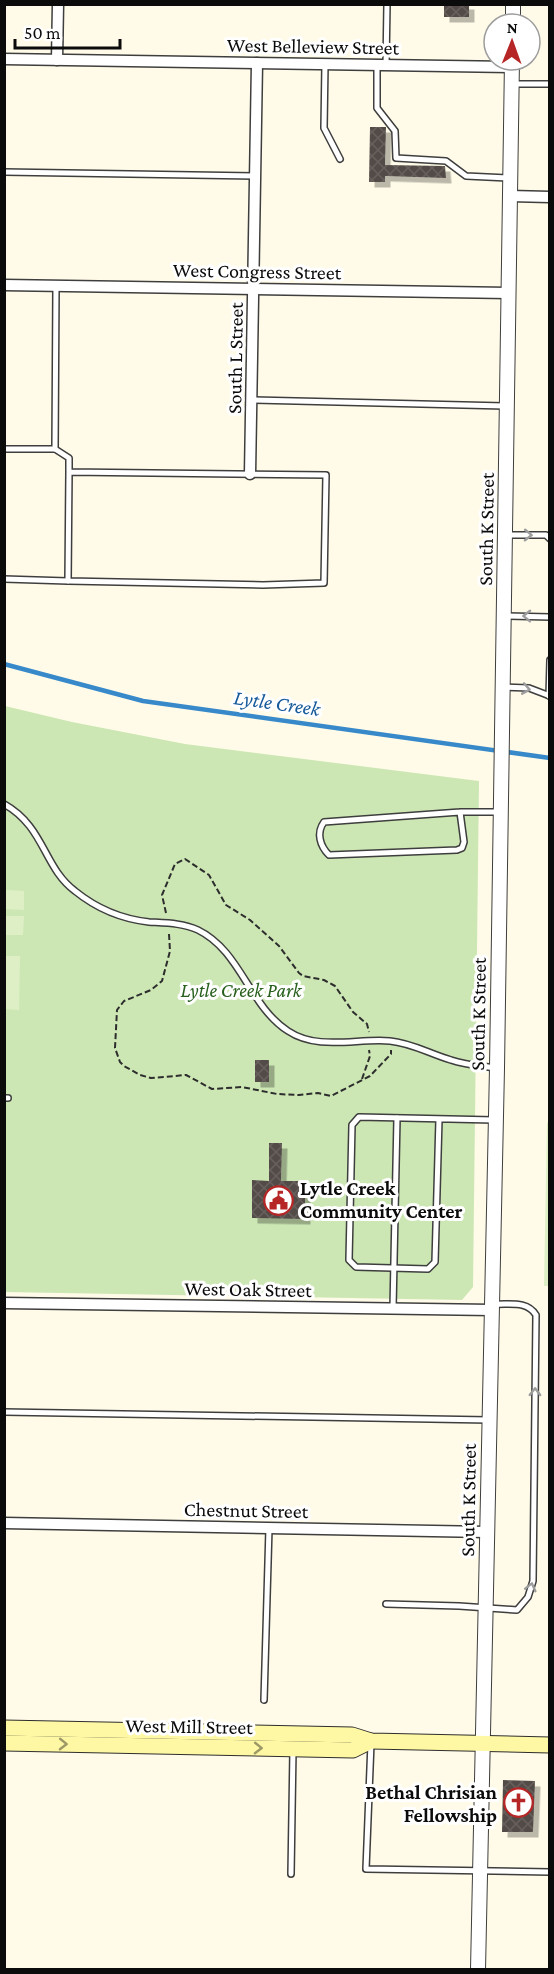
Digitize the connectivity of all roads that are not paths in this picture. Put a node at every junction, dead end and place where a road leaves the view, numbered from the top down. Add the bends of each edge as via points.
1 (58, 4) edge
2 (387, 4) edge
3 (4, 59) edge
4 (57, 60) junction
5 (257, 63) junction
6 (325, 64) junction
7 (482, 64) edge
8 (381, 65) junction
9 (512, 72) edge
10 (512, 84) junction
11 (549, 84) edge
12 (340, 159) dead end
13 (4, 172) edge
14 (256, 176) junction
15 (510, 178) junction
16 (510, 196) junction
17 (549, 197) edge
18 (4, 285) edge
19 (56, 286) junction
20 (254, 289) junction
21 (509, 293) junction
22 (252, 400) junction
23 (507, 406) junction
24 (4, 449) edge
25 (55, 449) junction
26 (69, 472) junction
27 (250, 474) junction
28 (505, 535) junction
29 (549, 539) edge
30 (4, 579) edge
31 (68, 581) junction
32 (504, 616) junction
33 (549, 617) edge
34 (549, 660) edge
35 (503, 687) junction
36 (549, 696) edge
37 (4, 804) edge
38 (460, 812) junction
39 (501, 812) junction
40 (497, 1068) junction
41 (397, 1118) junction
42 (439, 1119) junction
43 (496, 1120) junction
44 (393, 1268) junction
45 (4, 1303) edge
46 (492, 1307) junction
47 (393, 1309) junction
48 (4, 1412) edge
49 (489, 1420) junction
50 (4, 1523) edge
51 (269, 1528) junction
52 (488, 1532) junction
53 (386, 1604) dead end
54 (486, 1609) junction
55 (264, 1700) dead end
56 (4, 1728) edge
57 (371, 1741) junction
58 (4, 1743) edge
59 (482, 1743) junction
60 (549, 1745) edge
61 (293, 1749) junction
62 (480, 1871) junction
63 (549, 1872) edge
64 (291, 1874) dead end
65 (478, 1970) edge

1 - 4 street
2 - 8 lane
3 - 4 street, West Belleview Street
4 - 5 street, West Belleview Street
5 - 6 street, West Belleview Street
5 - 14 street, South L Street
6 - 8 street, West Belleview Street
6 - 12 lane via 324,128
7 - 8 street, West Belleview Street
8 - 15 lane via 377,108 395,131 396,158 446,160 466,176
9 - 10 street, South K Street
10 - 11 lane
10 - 15 street, South K Street
13 - 14 lane
14 - 20 street, South L Street
15 - 16 street, South K Street
16 - 17 street
16 - 21 street, South K Street
18 - 19 street, West Congress Street
19 - 20 street, West Congress Street
19 - 25 lane
20 - 21 street, West Congress Street
20 - 22 street, South L Street
21 - 23 street, South K Street
22 - 23 lane
22 - 27 street, South L Street
23 - 28 street, South K Street
24 - 25 lane
25 - 26 lane via 69,458
26 - 27 lane
26 - 31 lane
27 - 31 lane via 326,475 324,583
28 -> 29 lane via 546,535
28 - 32 street, South K Street
30 - 31 lane
33 -> 32 lane
32 - 35 street, South K Street
34 - 36 lane
35 -> 36 lane via 529,688
35 - 39 street, South K Street
37 - 40 lane via 39,837 51,864 73,890 127,918 198,930 227,953 269,1015 288,1032 332,1043 391,1041 450,1060
38 - 38 lane via 324,822 320,839 329,855 457,850 464,842
38 - 39 lane
39 - 40 street, South K Street
40 - 43 street, South K Street
41 - 42 lane
41 - 44 lane
41 - 44 lane via 359,1117 352,1125 349,1260 356,1267
42 - 43 lane
42 - 44 lane via 435,1262 428,1269
43 - 46 street, South K Street
44 - 47 lane
45 - 47 street, West Oak Street
46 - 47 street, West Oak Street
46 - 49 street, South K Street
54 -> 46 lane via 517,1610 528,1597 533,1581 536,1314 525,1305
48 - 49 lane
49 - 52 street, South K Street
50 - 51 street, Chestnut Street
51 - 52 street, Chestnut Street
51 - 55 lane
52 - 54 street, South K Street
53 - 54 lane
54 - 59 street, South K Street
56 - 57 main road, West Mill Street via 352,1735
57 - 59 main road, West Mill Street
57 - 61 main road, West Mill Street via 353,1750
57 - 62 lane via 366,1869
58 -> 61 main road, West Mill Street
59 - 60 main road, West Mill Street
59 - 62 street, South K Street
61 - 64 lane
62 - 63 lane
62 - 65 street, South K Street

